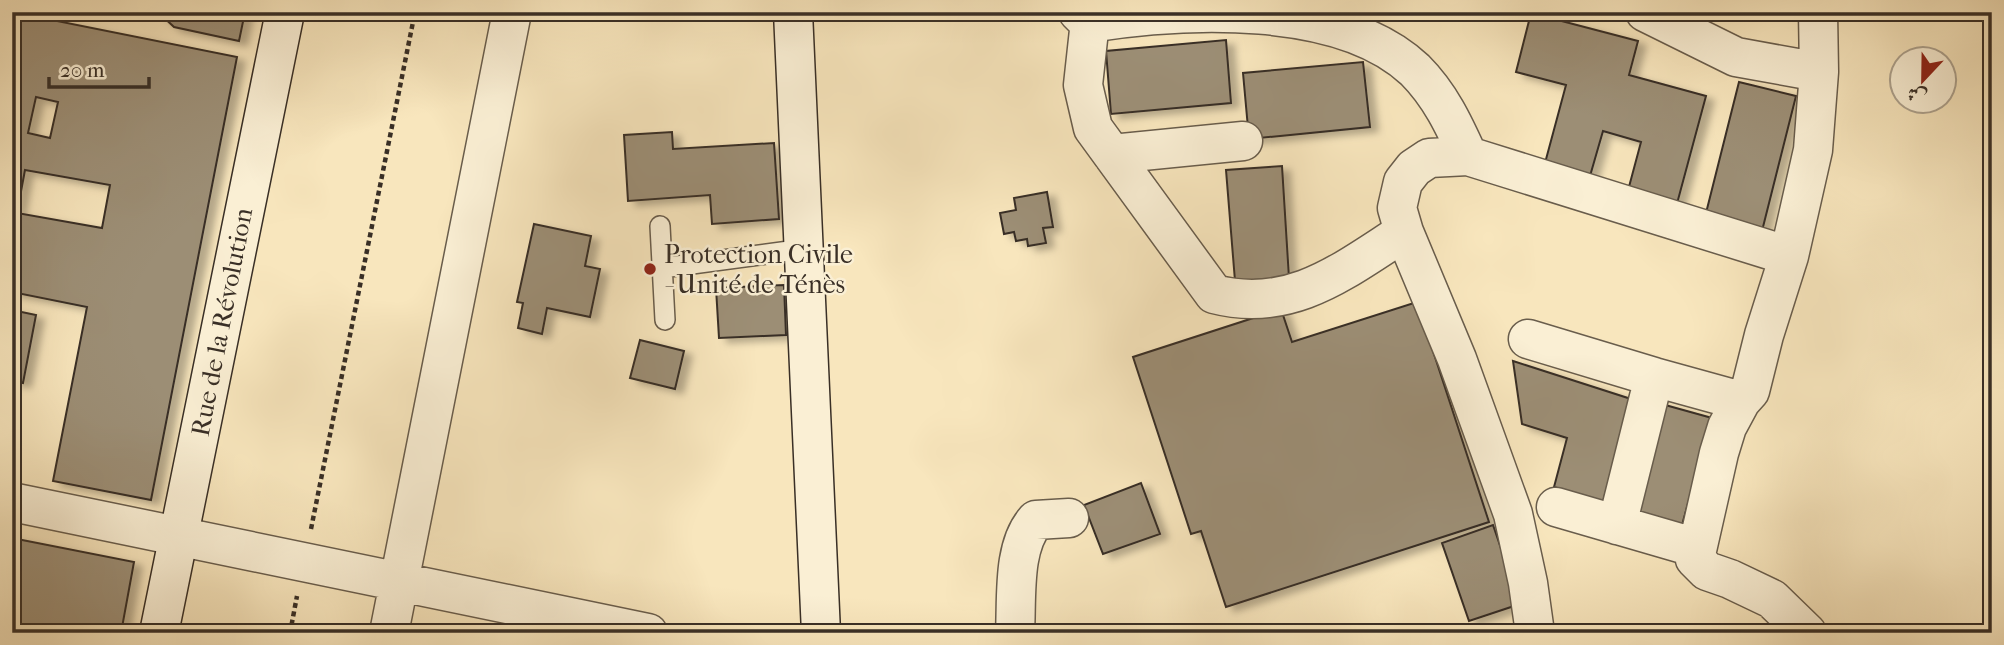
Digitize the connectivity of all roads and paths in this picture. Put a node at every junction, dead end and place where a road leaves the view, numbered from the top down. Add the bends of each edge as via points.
1 (285, 12) edge
2 (415, 12) edge
3 (512, 12) edge
4 (793, 12) edge
5 (1645, 12) edge
6 (1818, 12) edge
7 (1086, 16) edge
8 (1819, 72) junction
9 (1243, 141) dead end
10 (1112, 154) junction
11 (1468, 156) junction
12 (660, 226) dead end
13 (1404, 232) junction
14 (804, 249) junction
15 (1789, 256) junction
16 (662, 268) junction
17 (665, 320) dead end
18 (1528, 339) dead end
19 (1654, 377) junction
20 (1741, 401) junction
21 (12, 502) edge
22 (1556, 507) dead end
23 (1069, 518) dead end
24 (1617, 525) junction
25 (178, 536) junction
26 (1697, 548) junction
27 (304, 562) junction
28 (399, 581) junction
29 (159, 633) edge
30 (290, 633) edge
31 (389, 633) edge
32 (648, 633) edge
33 (821, 633) edge
34 (1015, 633) edge
35 (1535, 633) edge
36 (1807, 633) edge

1 - 25 street, Rue de la Révolution
2 - 27 path
3 - 28 street
4 - 14 street
5 - 8 street via 1736,57
6 - 8 street
7 - 10 street via 1083,86 1093,128
7 - 11 street via 1270,13 1313,19 1349,32 1388,48 1415,70 1438,97
8 - 15 street via 1813,150
9 - 10 street
10 - 13 street via 1214,294 1239,300 1279,298 1304,290 1325,283
11 - 13 street via 1429,158 1414,168 1404,181 1397,208
11 - 15 street
12 - 16 lane
13 - 35 street via 1457,359 1513,514
14 - 16 lane
14 - 33 street
15 - 20 street via 1749,391
16 - 17 lane
18 - 19 street
19 - 20 street
19 - 24 street
20 - 26 street via 1719,453
21 - 25 street
22 - 24 street
23 - 34 street via 1036,520 1026,531 1020,551
24 - 26 street
25 - 27 street
25 - 29 street, Rue de la Révolution
26 - 36 street via 1695,559 1707,571 1772,599
27 - 28 street
27 - 30 path
28 - 31 street
28 - 32 street

